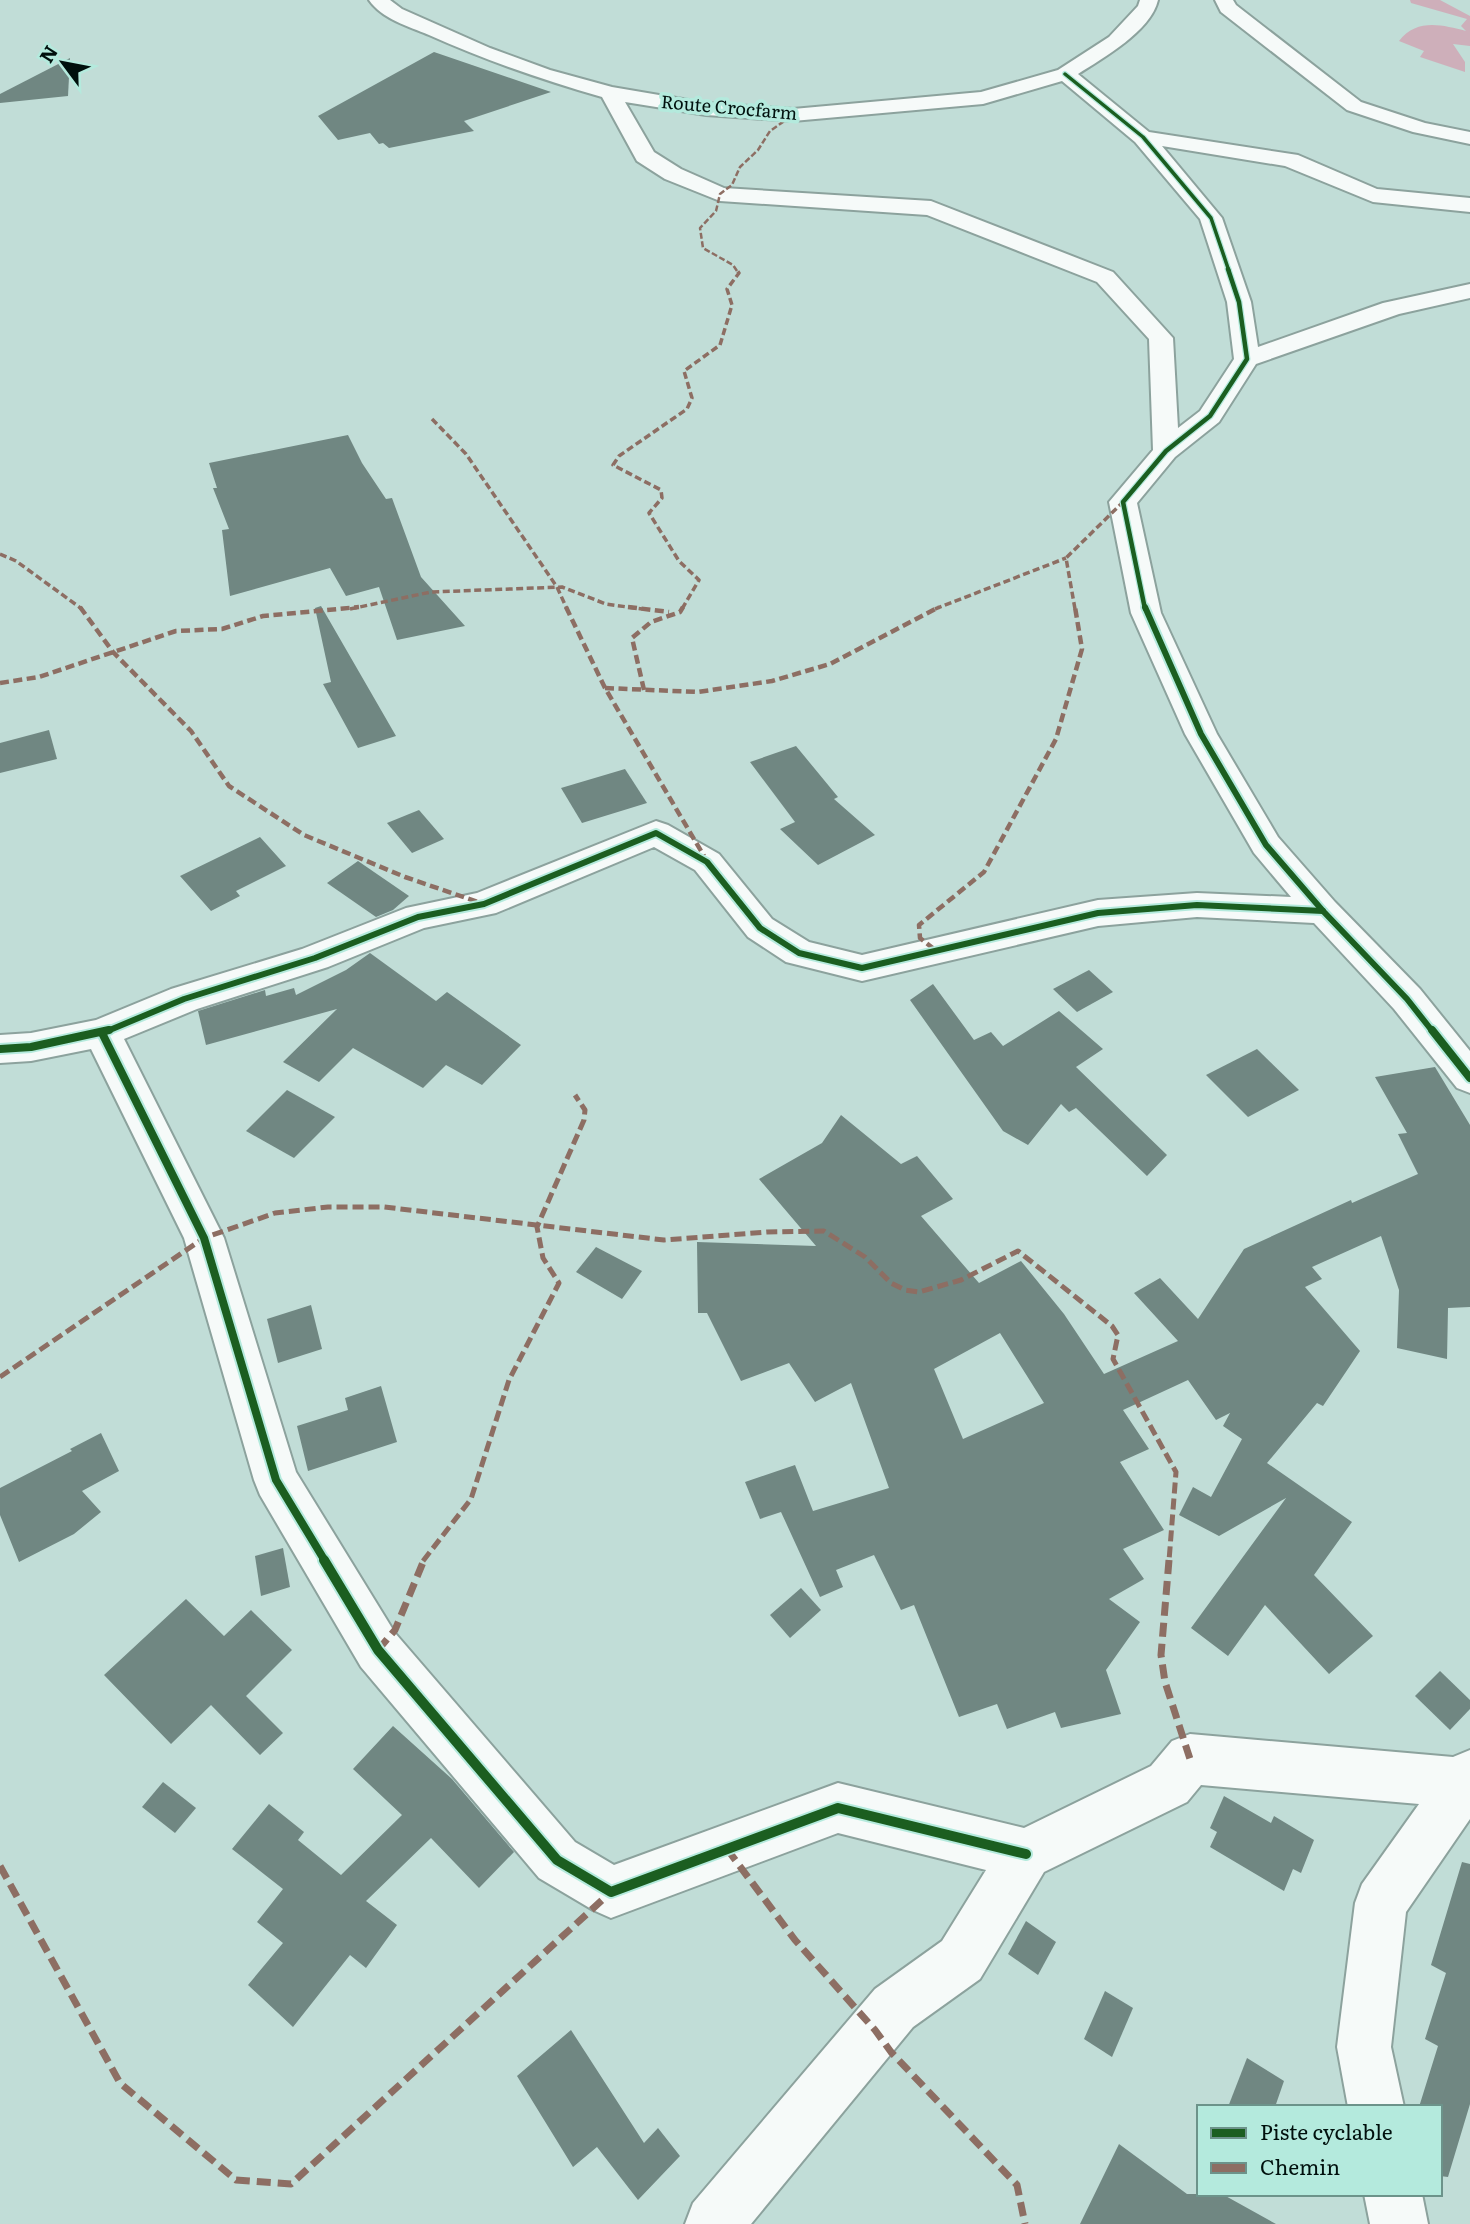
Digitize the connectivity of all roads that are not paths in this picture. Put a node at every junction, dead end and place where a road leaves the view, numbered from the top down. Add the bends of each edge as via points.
1 (378, 0) edge
2 (1149, 0) edge
3 (1224, 0) edge
4 (1065, 74) junction
5 (610, 93) junction
6 (1143, 137) junction
7 (1470, 138) edge
8 (1470, 205) edge
9 (1470, 290) edge
10 (1247, 359) junction
11 (1167, 451) junction
12 (1323, 911) junction
13 (102, 1033) junction
14 (0, 1049) edge
15 (1470, 1078) edge
16 (1467, 1779) edge
17 (1026, 1854) junction
18 (1376, 2105) edge
19 (1393, 2196) edge
20 (713, 2224) edge
21 (1399, 2224) edge

1 - 5 street, Route Crocfarm via 395,13 483,52
2 - 4 street, Route Crocfarm via 1116,41
3 - 7 street via 1228,8 1354,106 1420,128
4 - 5 street, Route Crocfarm via 983,98 793,115 706,109
4 - 6 street
5 - 11 street via 645,156 720,194 931,208 1105,277 1161,338
6 - 8 street via 1290,160 1373,195
6 - 10 street via 1211,218 1239,302
9 - 10 street via 1392,308
10 - 11 street via 1210,416
11 - 12 street via 1123,502 1146,613 1200,734 1266,845
12 - 13 street via 1198,905 1098,913 862,968 799,953 760,928 707,862 656,833 484,904 418,917 315,958 184,999
12 - 15 street via 1407,999
13 - 14 street
13 - 17 street via 204,1238 276,1480 379,1650 557,1860 611,1892 838,1808
16 - 17 street via 1190,1759 1169,1784
16 - 18 street via 1381,1903 1364,2047
17 - 20 street via 961,1960 894,2008
19 - 21 street

